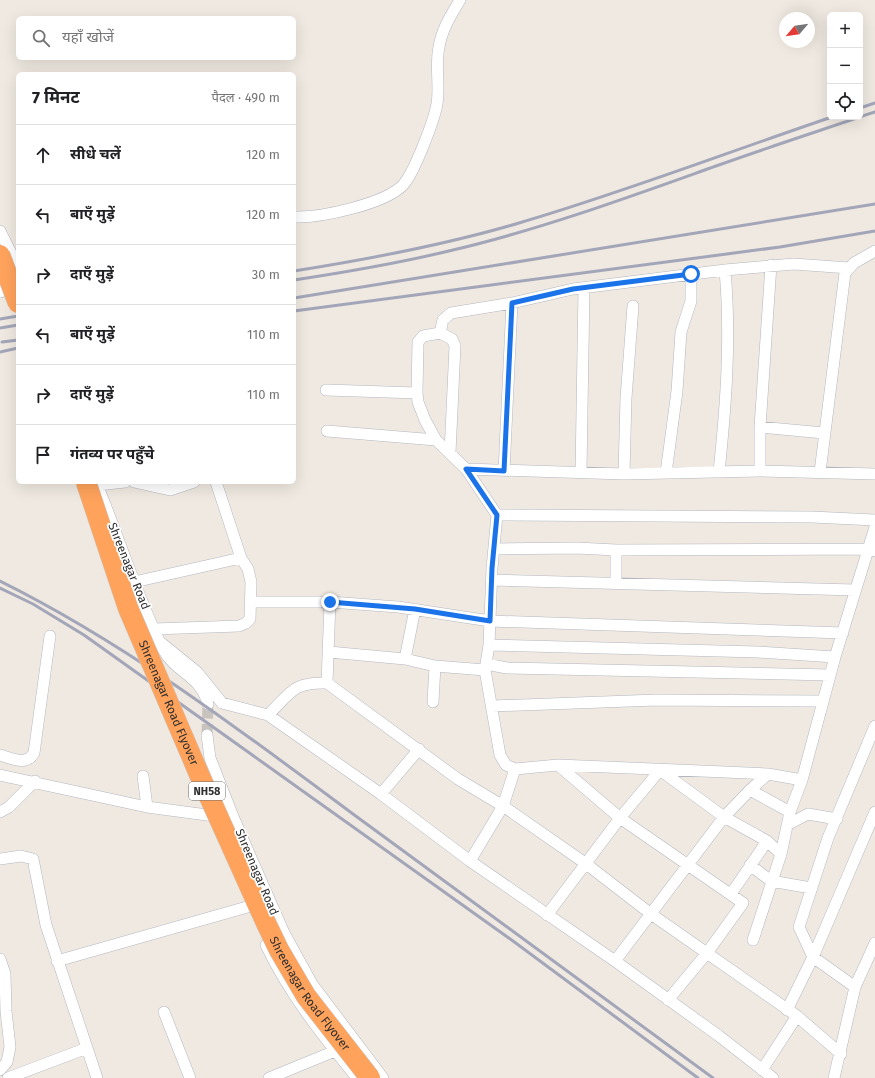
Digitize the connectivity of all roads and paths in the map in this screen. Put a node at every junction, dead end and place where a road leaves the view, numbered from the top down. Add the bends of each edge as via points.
1 (460, 0) edge
2 (296, 217) edge
3 (0, 231) edge
4 (875, 251) edge
5 (5, 253) edge
6 (16, 265) edge
7 (771, 265) junction
8 (849, 268) junction
9 (725, 270) junction
10 (691, 274) junction
11 (16, 287) edge
12 (584, 288) junction
13 (5, 292) edge
14 (512, 303) junction
15 (633, 306) dead end
16 (440, 333) junction
17 (326, 390) dead end
18 (417, 393) junction
19 (760, 427) junction
20 (327, 431) dead end
21 (824, 433) junction
22 (436, 440) junction
23 (450, 453) junction
24 (466, 469) junction
25 (504, 471) junction
26 (760, 471) junction
27 (581, 472) junction
28 (666, 472) junction
29 (719, 472) junction
30 (820, 472) junction
31 (624, 474) junction
32 (875, 474) edge
33 (93, 484) edge
34 (93, 484) edge
35 (143, 484) edge
36 (188, 484) edge
37 (217, 484) edge
38 (497, 515) junction
39 (875, 520) edge
40 (875, 527) edge
41 (494, 549) junction
42 (616, 550) junction
43 (871, 550) edge
44 (241, 558) junction
45 (492, 580) junction
46 (134, 582) junction
47 (616, 584) junction
48 (855, 590) junction
49 (250, 602) junction
50 (330, 602) junction
51 (415, 609) junction
52 (490, 621) junction
53 (154, 629) junction
54 (843, 633) junction
55 (50, 636) dead end
56 (160, 642) junction
57 (489, 645) junction
58 (330, 652) junction
59 (835, 657) junction
60 (405, 659) junction
61 (435, 666) junction
62 (485, 667) junction
63 (830, 675) junction
64 (327, 683) junction
65 (823, 701) junction
66 (433, 702) dead end
67 (208, 704) tunnel mouth
68 (492, 706) junction
69 (268, 715) junction
70 (875, 726) edge
71 (207, 735) tunnel mouth
72 (419, 749) junction
73 (0, 755) edge
74 (558, 765) junction
75 (515, 768) junction
76 (660, 770) junction
77 (768, 774) junction
78 (0, 775) edge
79 (143, 776) dead end
80 (802, 780) junction
81 (35, 781) junction
82 (750, 790) junction
83 (381, 794) junction
84 (503, 806) junction
85 (147, 807) junction
86 (4, 809) edge
87 (790, 812) junction
88 (875, 812) edge
89 (724, 817) junction
90 (620, 818) junction
91 (234, 819) junction
92 (837, 819) junction
93 (787, 825) junction
94 (767, 841) junction
95 (781, 854) junction
96 (0, 859) edge
97 (470, 860) junction
98 (585, 863) junction
99 (689, 864) junction
100 (750, 865) junction
101 (771, 880) junction
102 (811, 888) junction
103 (731, 894) junction
104 (269, 900) junction
105 (248, 906) junction
106 (651, 914) junction
107 (547, 915) junction
108 (753, 940) dead end
109 (875, 943) edge
110 (707, 953) junction
111 (813, 957) junction
112 (0, 960) edge
113 (57, 961) junction
114 (615, 961) junction
115 (855, 987) junction
116 (668, 1000) junction
117 (787, 1010) junction
118 (164, 1012) dead end
119 (797, 1016) junction
120 (87, 1048) junction
121 (335, 1051) junction
122 (841, 1054) junction
123 (0, 1070) edge
124 (762, 1070) junction
125 (8, 1078) edge
126 (97, 1078) edge
127 (190, 1078) edge
128 (269, 1078) edge
129 (357, 1078) edge
130 (370, 1078) edge
131 (383, 1078) edge
132 (773, 1078) edge
133 (834, 1078) edge

1 - 2 street via 446,24 438,47 439,89 436,107 415,167 403,185 364,206
3 - 5 street
4 - 8 street
5 - 6 street
5 - 13 highway, bridge
7 - 8 street
7 - 9 street
7 - 19 street
8 - 21 street via 845,273
9 - 10 street
9 - 29 street via 729,329
10 - 12 street
10 - 28 street via 692,301 681,332 677,391
11 - 13 street
12 - 14 street
12 - 27 street
14 - 16 street via 451,313 443,320
14 - 25 street
15 - 31 street via 626,398
16 - 18 street via 419,339
16 - 23 street via 452,339 455,346
17 - 18 street
18 - 22 street via 425,420
19 - 21 street
19 - 26 street
20 - 22 street
21 - 30 street
22 - 23 street
23 - 24 street
24 - 25 street
24 - 38 street
25 - 27 street
26 - 29 street
26 - 30 street
27 - 31 street
28 - 29 street
28 - 31 street
30 - 32 street
33 - 46 street, Shreenagar Road
34 - 130 highway, Shreenagar Road Flyover / NH58, bridge via 128,608 269,930 306,996
35 - 36 street via 170,490
37 - 44 street
38 - 39 street via 804,517
38 - 41 street
40 - 43 street
41 - 42 street
41 - 45 street
42 - 43 street
42 - 47 street
43 - 48 street
44 - 46 street
44 - 49 street via 248,569 251,582
45 - 47 street
45 - 52 street
46 - 53 street, Shreenagar Road
47 - 48 street
48 - 54 street
49 - 50 street
49 - 53 street via 250,619 239,626
50 - 51 street
50 - 58 street
51 - 52 street
51 - 60 street
52 - 54 street
52 - 57 street
53 - 56 street, Shreenagar Road
54 - 59 street
55 - 73 street via 34,753 26,761
56 - 67 street, Shreenagar Road via 172,662 204,690
56 - 69 street via 197,672 222,702
57 - 59 street via 758,652
57 - 62 street
58 - 60 street
58 - 64 street
59 - 63 street
60 - 61 street
61 - 62 street
61 - 66 street
62 - 63 street
62 - 68 street
63 - 65 street
64 - 69 street via 311,683 297,687
64 - 72 street
65 - 68 street via 657,700
65 - 80 street
68 - 75 street via 500,755 506,765
69 - 83 street
70 - 92 street
71 - 91 street, Shreenagar Road via 210,758
72 - 83 street
72 - 84 street via 458,779
74 - 75 street
74 - 76 street
74 - 90 street
75 - 84 street
76 - 77 street
76 - 89 street
76 - 90 street
77 - 80 street
77 - 82 street
78 - 81 street
79 - 85 street
80 - 87 street
81 - 85 street
81 - 86 street
82 - 87 street
82 - 89 street
83 - 97 street
84 - 97 street
84 - 98 street
85 - 91 street
87 - 93 street
88 - 111 street
89 - 94 street
89 - 99 street
90 - 98 street
90 - 99 street
91 - 104 street, Shreenagar Road
92 - 93 street via 808,814
92 - 102 street
93 - 95 street
94 - 95 street
94 - 100 street
95 - 101 street
96 - 113 street via 21,856 33,860 46,925
97 - 107 street
98 - 106 street
98 - 107 street
99 - 103 street
99 - 106 street
100 - 101 street
100 - 103 street
101 - 102 street
101 - 108 street
102 - 111 street via 799,927
103 - 110 street via 743,903
104 - 105 street
104 - 131 street, Shreenagar Road via 312,984
105 - 113 street
105 - 121 street via 285,982
106 - 110 street
106 - 114 street
107 - 114 street
109 - 115 street
110 - 116 street
110 - 117 street
111 - 115 street
111 - 117 street
112 - 123 street via 5,974 10,1047 7,1062
113 - 120 street
114 - 116 street
115 - 122 street
116 - 124 street
117 - 119 street
118 - 127 street
119 - 122 street
119 - 124 street
120 - 125 street
120 - 126 street
121 - 128 street
121 - 129 street
122 - 133 street
124 - 132 street

